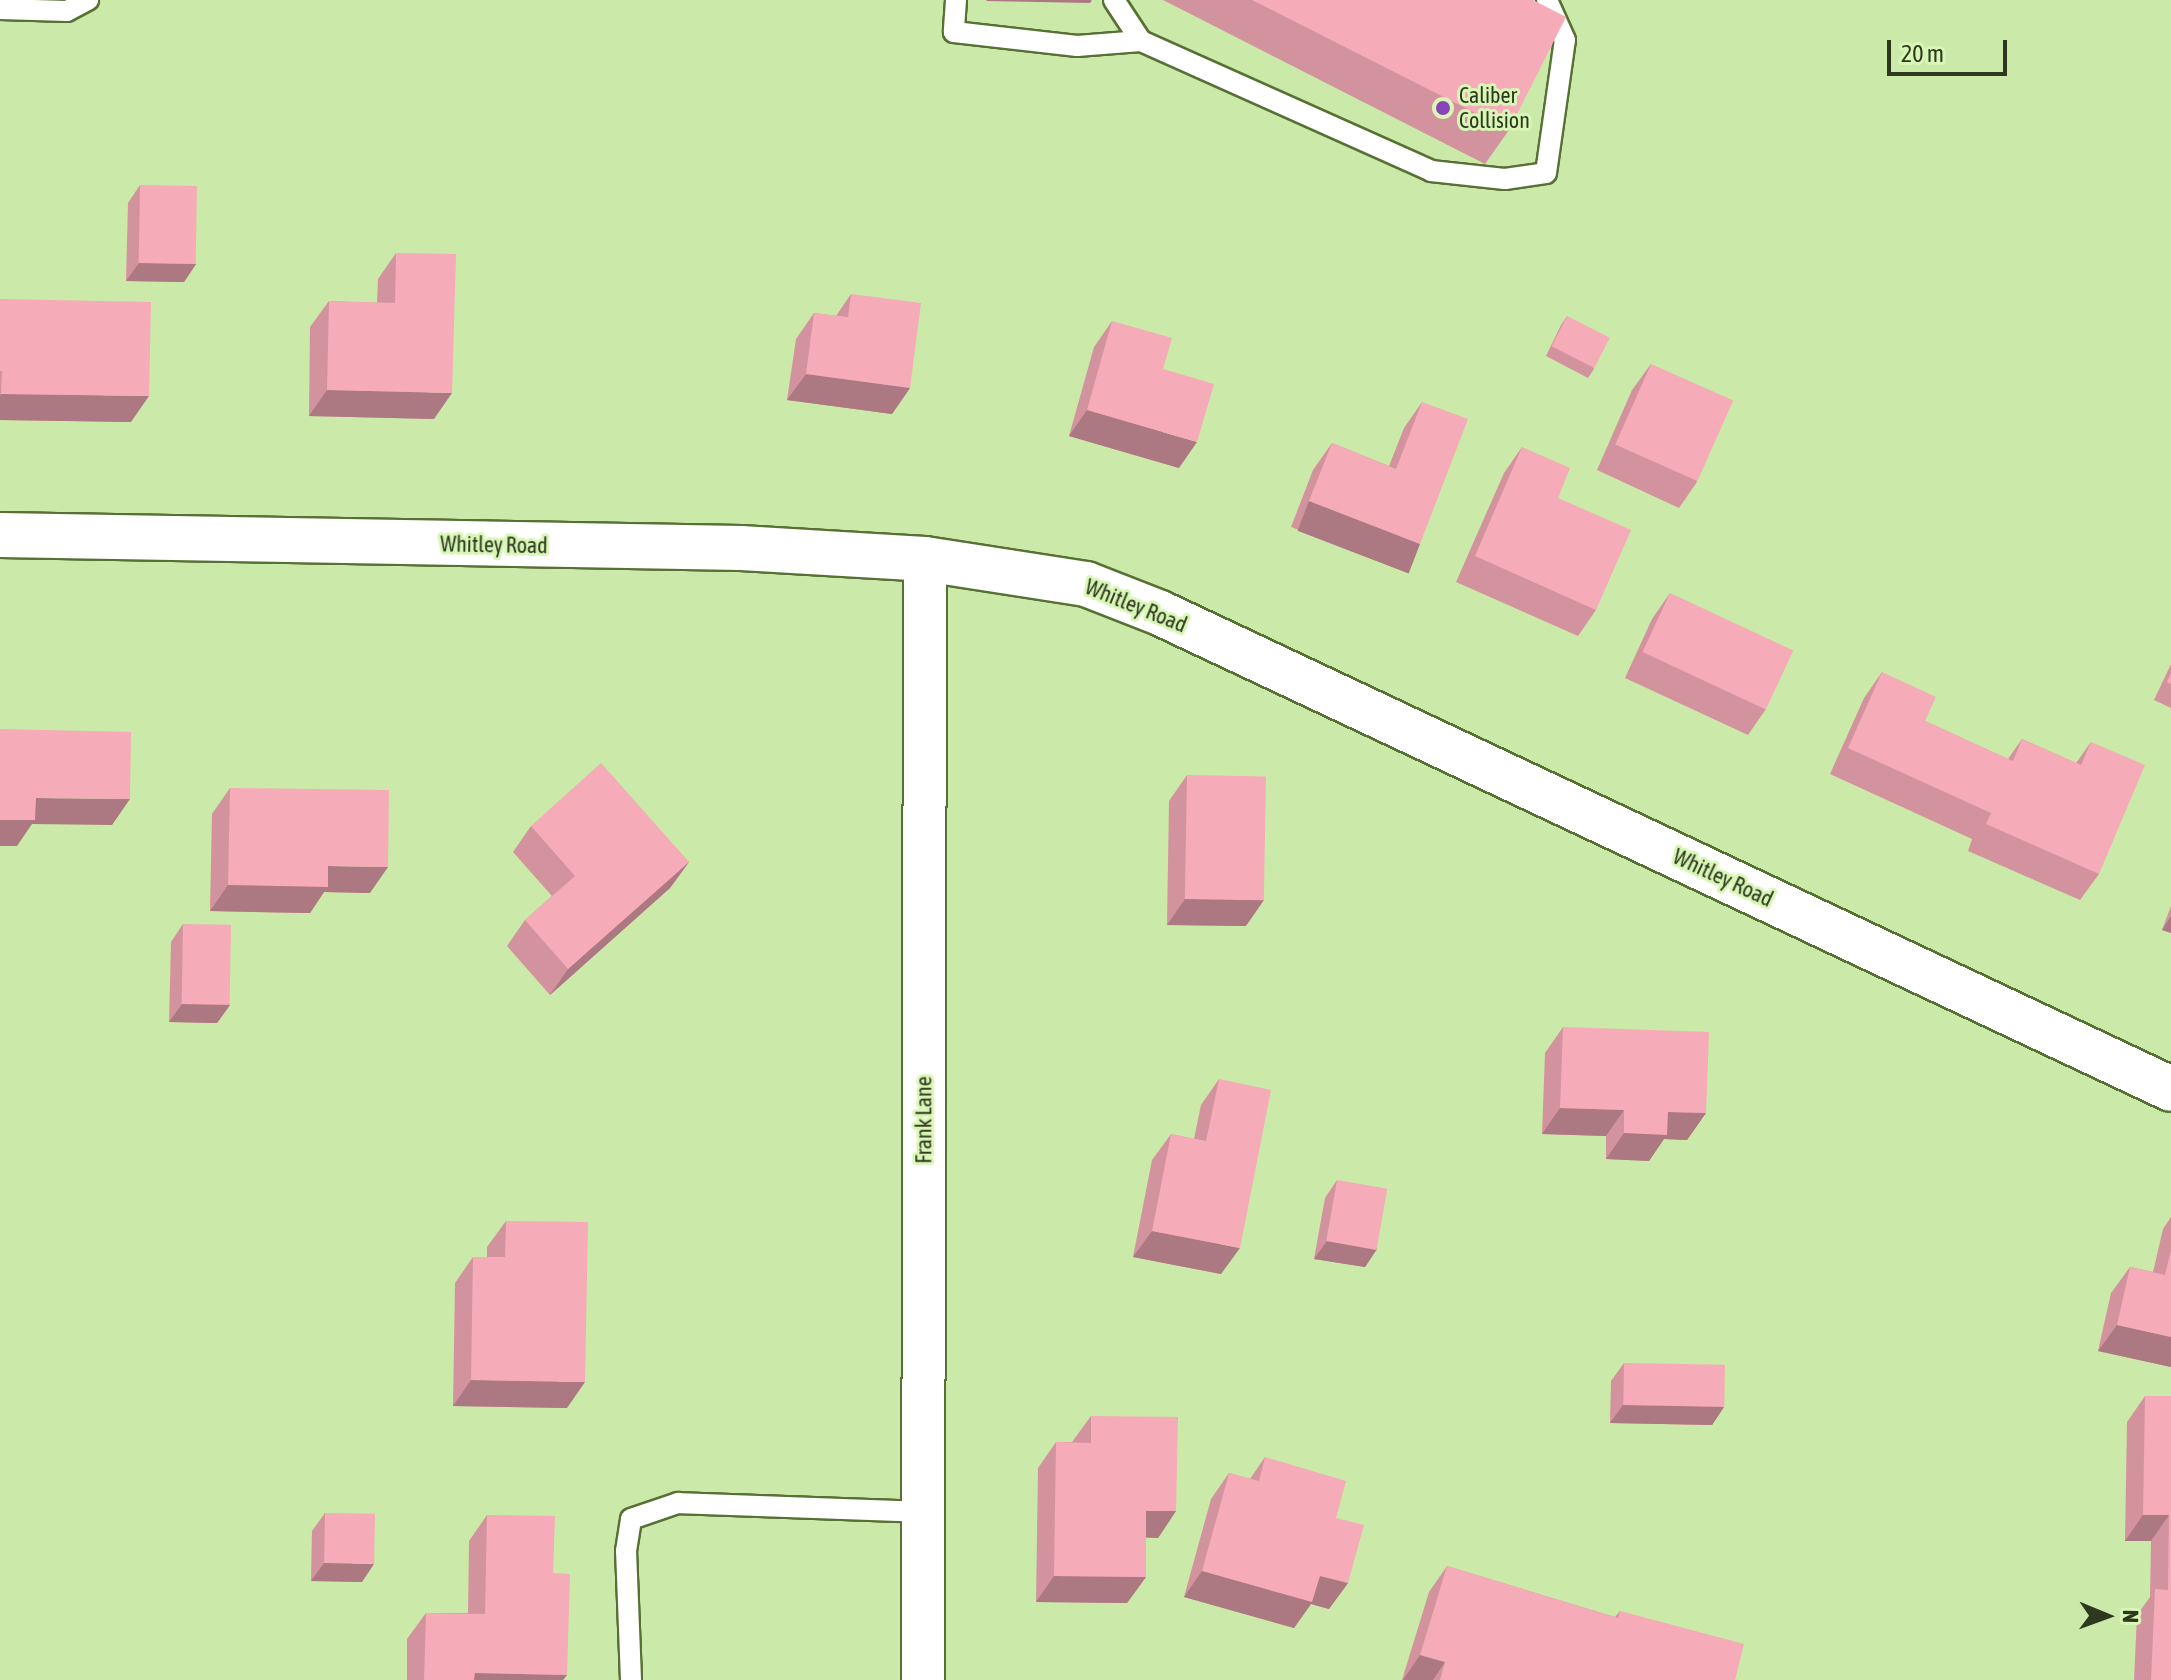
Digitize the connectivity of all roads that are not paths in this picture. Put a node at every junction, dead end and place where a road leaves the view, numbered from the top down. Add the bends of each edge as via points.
1 (88, 0) edge
2 (956, 0) edge
3 (1114, 0) edge
4 (1547, 0) edge
5 (0, 9) edge
6 (1141, 41) junction
7 (0, 535) edge
8 (925, 559) junction
9 (2171, 1089) edge
10 (923, 1512) junction
11 (631, 1680) edge
12 (923, 1680) edge

1 - 5 lane via 67,11
2 - 6 lane via 954,32 1077,46
3 - 6 lane
4 - 6 lane via 1565,40 1546,173 1505,179 1431,171
7 - 8 street, Whitley Road via 741,548
8 - 9 street, Whitley Road via 1086,584 1160,613
8 - 10 street, Frank Lane
10 - 11 lane via 678,1503 631,1519 626,1551
10 - 12 street, Frank Lane

